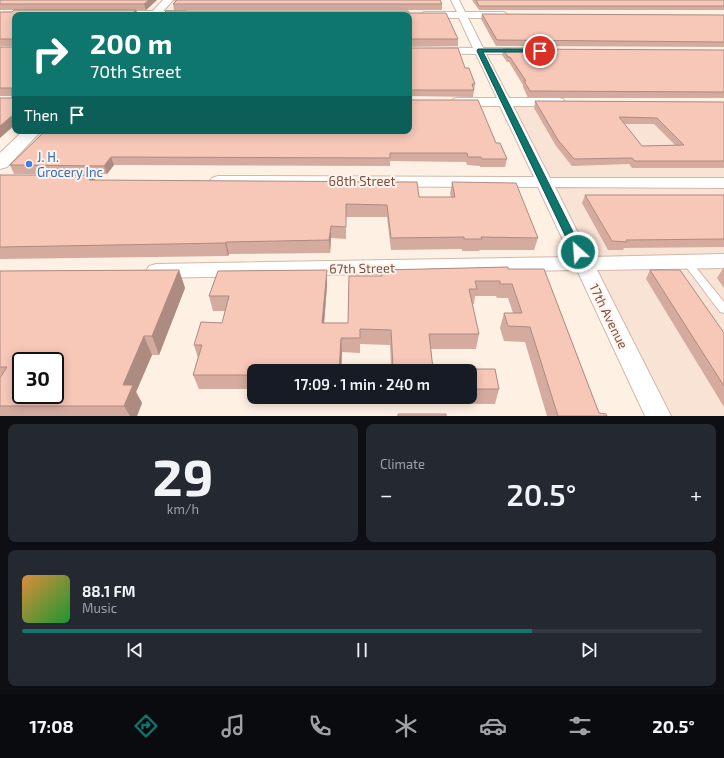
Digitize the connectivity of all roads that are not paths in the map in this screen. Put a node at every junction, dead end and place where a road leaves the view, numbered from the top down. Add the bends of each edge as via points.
1 (168, 0) edge
2 (459, 7) edge
3 (157, 12) edge
4 (412, 15) edge
5 (514, 15) edge
6 (412, 50) edge
7 (480, 51) junction
8 (534, 51) edge
9 (446, 102) edge
10 (504, 102) junction
11 (570, 102) edge
12 (30, 134) edge
13 (0, 163) edge
14 (202, 181) edge
15 (543, 182) junction
16 (724, 183) edge
17 (724, 261) edge
18 (688, 262) junction
19 (584, 264) junction
20 (136, 272) edge
21 (724, 309) edge
22 (658, 416) edge

1 - 3 street
2 - 4 street
2 - 5 street
2 - 7 street, 17th Avenue
6 - 7 street
7 - 8 street
7 - 10 street, 17th Avenue
9 - 10 street
10 - 11 street
10 - 15 street, 17th Avenue
12 - 13 street
14 - 15 street, 68th Street
15 - 16 street, 68th Street
15 - 19 street, 17th Avenue
17 - 18 street, 67th Street
18 - 19 street, 67th Street
18 - 21 lane
19 - 20 street, 67th Street
19 - 22 street, 17th Avenue

